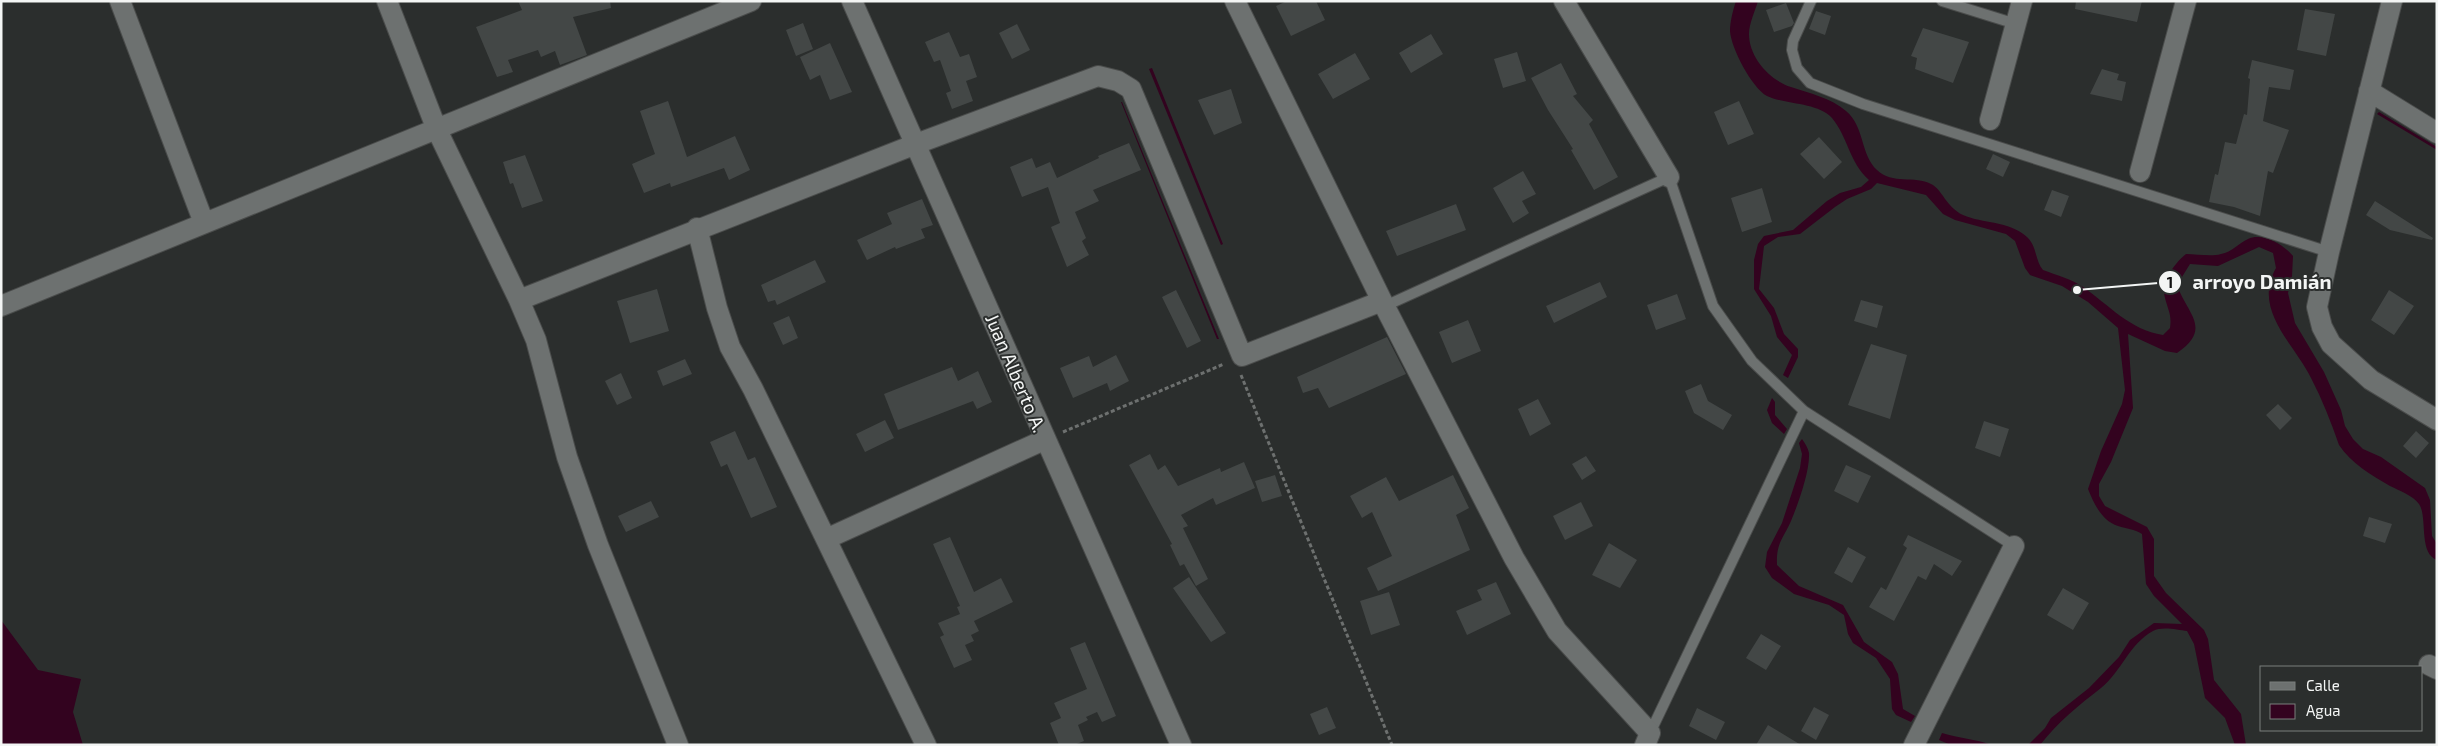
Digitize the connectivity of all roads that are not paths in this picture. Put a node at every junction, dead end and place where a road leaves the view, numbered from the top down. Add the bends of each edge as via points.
1 (120, 1) edge
2 (387, 1) edge
3 (751, 1) edge
4 (852, 1) edge
5 (1235, 1) edge
6 (1564, 1) edge
7 (1811, 1) edge
8 (1942, 1) edge
9 (2022, 1) edge
10 (2186, 1) edge
11 (2392, 1) edge
12 (2016, 24) junction
13 (2369, 91) junction
14 (1990, 120) dead end
15 (437, 130) junction
16 (2437, 132) edge
17 (916, 144) junction
18 (2140, 172) dead end
19 (1669, 177) junction
20 (204, 223) junction
21 (697, 228) junction
22 (2329, 252) junction
23 (519, 300) junction
24 (1383, 303) junction
25 (1, 306) edge
26 (1804, 411) junction
27 (2437, 420) edge
28 (1044, 440) junction
29 (826, 539) junction
30 (2014, 546) joint
31 (1648, 739) edge
32 (678, 745) edge
33 (926, 745) edge
34 (1181, 745) edge
35 (1914, 745) edge

1 - 20 street
2 - 15 street
3 - 15 street
4 - 17 street, Juan Alberto A.
5 - 24 street
6 - 19 street
7 - 22 lane via 1792,50 1797,68 1810,84 1863,104
8 - 12 lane
9 - 12 street
10 - 18 street
11 - 13 street
12 - 14 street
13 - 16 street
13 - 22 street
15 - 20 street
15 - 23 street
17 - 21 street
17 - 24 street via 1098,76 1126,85 1131,89 1238,358
17 - 28 street, Juan Alberto A.
19 - 24 lane
19 - 26 lane via 1713,306 1752,361
20 - 25 street
21 - 23 street
21 - 29 street via 710,286 730,347
22 - 27 street via 2317,307 2331,344 2371,380
23 - 32 street via 536,340 567,457 598,545
24 - 31 street via 1514,558 1557,631
26 - 30 lane
26 - 31 lane
28 - 29 street
28 - 34 street, Juan Alberto A.
29 - 33 street
30 - 35 street

